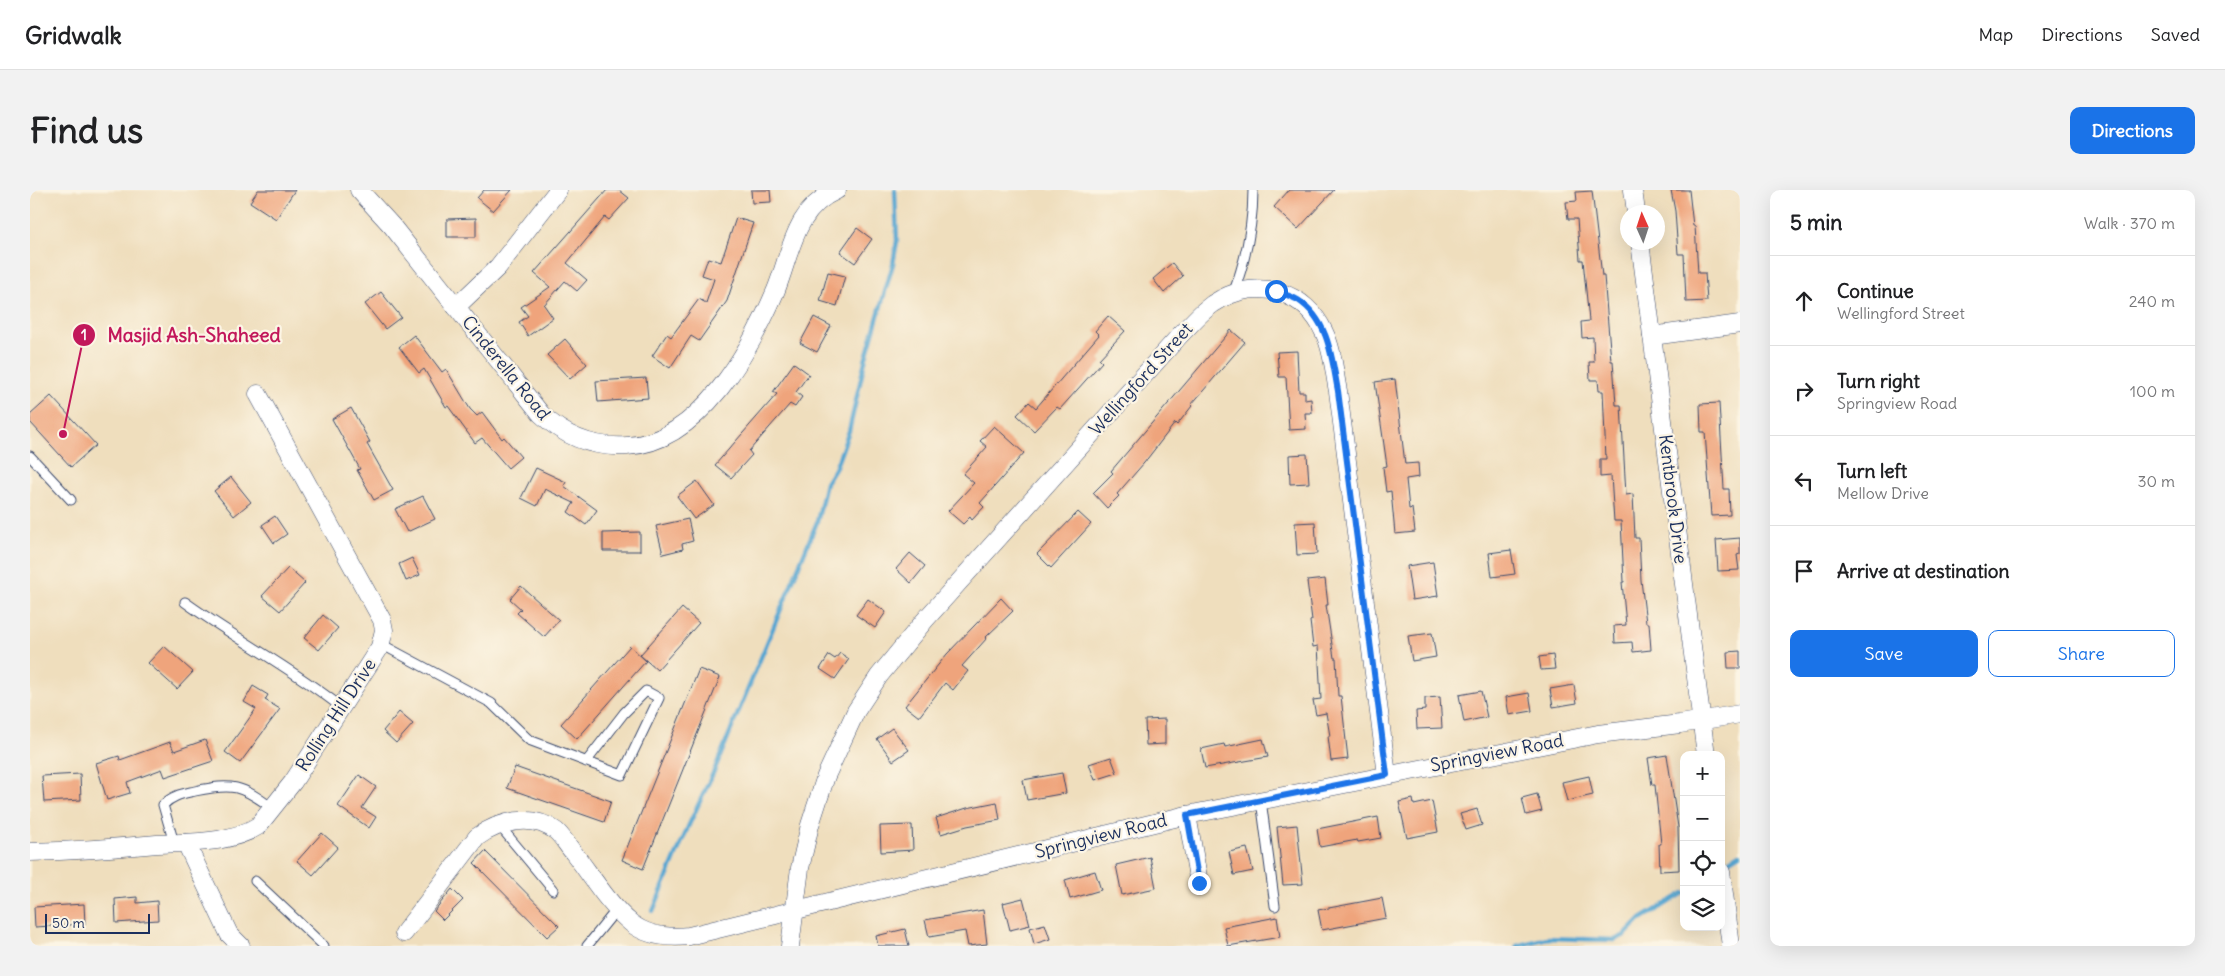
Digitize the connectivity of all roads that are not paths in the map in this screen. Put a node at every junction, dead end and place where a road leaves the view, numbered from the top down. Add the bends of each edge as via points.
1 (359, 190) edge
2 (558, 190) edge
3 (1253, 190) edge
4 (1633, 190) edge
5 (827, 193) edge
6 (1635, 205) edge
7 (1641, 250) edge
8 (1233, 294) junction
9 (456, 307) junction
10 (1740, 324) edge
11 (1652, 336) junction
12 (258, 394) dead end
13 (30, 456) edge
14 (71, 500) dead end
15 (185, 602) dead end
16 (381, 644) junction
17 (341, 707) junction
18 (1740, 714) edge
19 (1702, 721) junction
20 (1706, 751) edge
21 (586, 762) junction
22 (1387, 775) junction
23 (1261, 800) junction
24 (272, 808) junction
25 (1187, 815) junction
26 (499, 825) junction
27 (180, 843) junction
28 (30, 852) edge
29 (255, 881) dead end
30 (1199, 883) dead end
31 (1723, 886) edge
32 (553, 890) dead end
33 (1275, 906) dead end
34 (617, 909) junction
35 (794, 910) junction
36 (404, 933) dead end
37 (241, 946) edge
38 (324, 946) edge
39 (587, 946) edge
40 (790, 946) edge
41 (1731, 946) edge

1 - 9 street, Cinderella Road
2 - 9 street via 498,267
3 - 8 lane via 1253,208
4 - 6 street
5 - 9 street, Cinderella Road via 797,230 764,317 731,373 693,417 671,434 651,442 607,447 567,434 542,414
7 - 11 street, Kentbrook Drive
8 - 22 street, Wellingford Street via 1259,288 1293,297 1320,323 1329,344 1338,391
8 - 35 street, Wellingford Street via 1205,309 1181,334 925,620 879,676 856,711 826,776 810,825
10 - 11 street
11 - 19 street, Kentbrook Drive
12 - 16 street, Rolling Hill Drive via 382,620
13 - 14 lane
15 - 17 lane
16 - 17 street, Rolling Hill Drive
16 - 21 lane via 491,703 529,740
17 - 24 street, Rolling Hill Drive via 293,782
18 - 19 street, Springview Road
19 - 20 street, Kentbrook Drive
19 - 22 street, Springview Road via 1598,734
21 - 21 lane via 622,775 660,698 646,691 624,713
22 - 23 street, Springview Road
23 - 25 street, Springview Road
23 - 33 lane
24 - 27 street, Rolling Hill Drive via 258,826 250,830 220,839
24 - 27 lane via 239,788 223,786 172,797 163,804
25 - 30 street
25 - 35 street, Springview Road
26 - 32 lane
26 - 34 street, Springview Road via 522,821 541,823 558,832
26 - 36 street via 477,837
27 - 28 street, Rolling Hill Drive
27 - 37 street via 229,934
29 - 38 lane
31 - 41 street
34 - 35 street, Springview Road via 631,924 645,932 672,937 689,936
34 - 39 lane
35 - 40 street, Wellingford Street

